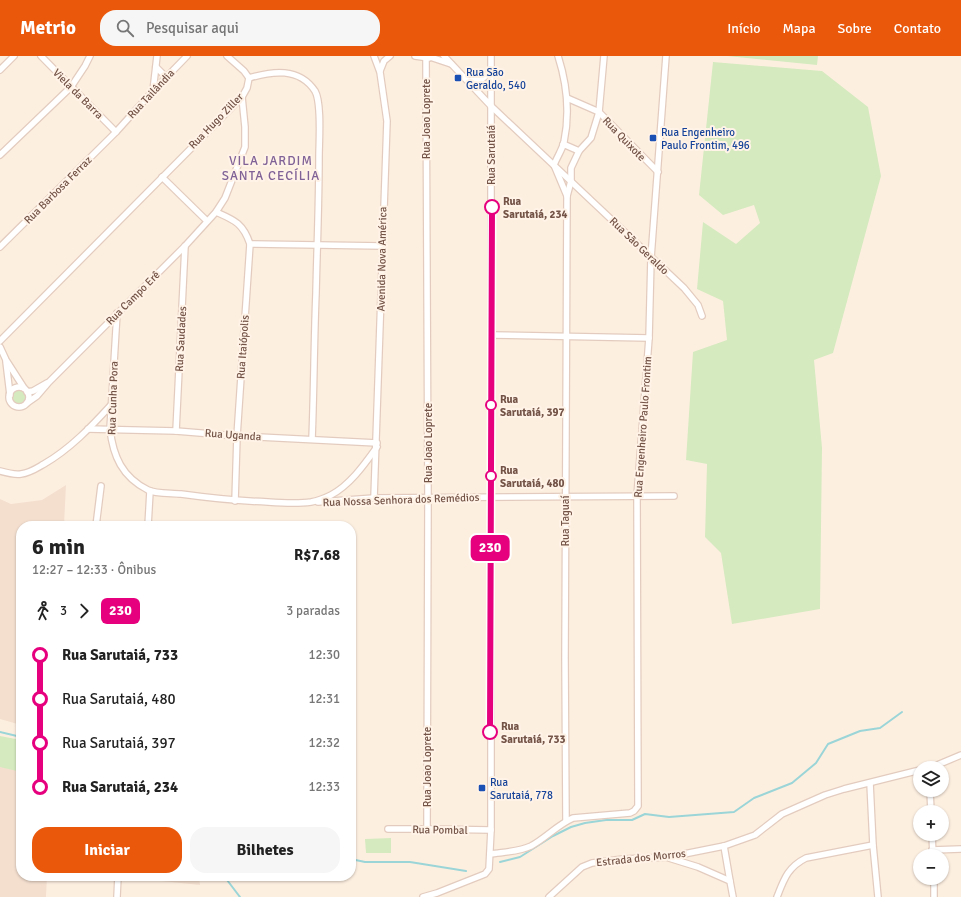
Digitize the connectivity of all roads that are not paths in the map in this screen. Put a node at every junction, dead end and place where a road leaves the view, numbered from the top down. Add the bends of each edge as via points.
1 (14, 56) edge
2 (41, 56) edge
3 (90, 56) edge
4 (157, 56) edge
5 (187, 56) edge
6 (227, 56) edge
7 (374, 56) edge
8 (390, 56) edge
9 (444, 56) edge
10 (491, 56) edge
11 (558, 56) edge
12 (604, 56) edge
13 (666, 56) edge
14 (424, 57) edge
15 (451, 64) junction
16 (156, 67) junction
17 (0, 70) edge
18 (491, 71) junction
19 (380, 72) junction
20 (166, 77) junction
21 (249, 78) junction
22 (468, 81) junction
23 (71, 86) junction
24 (153, 91) junction
25 (242, 97) junction
26 (567, 98) junction
27 (491, 106) junction
28 (599, 112) junction
29 (116, 132) junction
30 (563, 144) junction
31 (578, 151) junction
32 (0, 155) edge
33 (554, 165) junction
34 (658, 172) junction
35 (162, 177) junction
36 (571, 181) junction
37 (568, 196) junction
38 (216, 212) junction
39 (207, 221) junction
40 (250, 244) junction
41 (318, 245) junction
42 (185, 246) junction
43 (382, 246) junction
44 (0, 247) edge
45 (651, 258) junction
46 (117, 313) junction
47 (702, 316) dead end
48 (491, 334) junction
49 (566, 337) junction
50 (649, 338) junction
51 (0, 341) edge
52 (0, 347) edge
53 (6, 360) junction
54 (49, 382) junction
55 (26, 390) junction
56 (10, 395) junction
57 (27, 403) junction
58 (112, 405) junction
59 (88, 429) junction
60 (110, 429) junction
61 (176, 431) junction
62 (237, 436) junction
63 (312, 439) junction
64 (377, 445) junction
65 (0, 471) edge
66 (101, 486) dead end
67 (150, 491) junction
68 (565, 496) junction
69 (637, 496) junction
70 (674, 496) dead end
71 (490, 497) junction
72 (374, 498) junction
73 (428, 498) junction
74 (235, 501) junction
75 (312, 502) junction
76 (97, 521) edge
77 (148, 521) edge
78 (961, 755) edge
79 (947, 761) edge
80 (913, 772) edge
81 (870, 783) junction
82 (566, 821) junction
83 (388, 829) dead end
84 (427, 829) junction
85 (491, 830) junction
86 (872, 845) junction
87 (724, 846) junction
88 (961, 848) edge
89 (949, 850) edge
90 (490, 854) junction
91 (669, 858) junction
92 (118, 881) edge
93 (730, 881) junction
94 (934, 885) edge
95 (435, 895) edge
96 (117, 897) edge
97 (423, 897) edge
98 (549, 897) edge
99 (733, 897) edge
100 (777, 897) edge
101 (878, 897) edge
102 (934, 897) edge

1 - 17 street
2 - 23 street, Viela da Barra
3 - 23 street
4 - 16 street
5 - 20 street, Rua Tailândia
6 - 21 street
7 - 19 street, Avenida Nova América
8 - 19 street via 384,61
9 - 15 street, Rua São Geraldo
10 - 18 street, Rua Sarutaiá
11 - 26 street
12 - 28 street
13 - 34 street, Rua Engenheiro Paulo Frontim
14 - 15 street
14 - 73 street, Rua Joao Loprete
15 - 22 street, Rua São Geraldo
16 - 20 street
16 - 24 street
18 - 22 street via 481,80
18 - 27 street, Rua Sarutaiá
19 - 43 street, Avenida Nova América via 386,121
20 - 24 street, Rua Tailândia
21 - 25 street, Rua Hugo Ziller
21 - 41 street via 268,73 291,74 309,84 318,98
22 - 27 street, Rua São Geraldo
23 - 29 street, Viela da Barra
23 - 32 street
24 - 29 street, Rua Tailândia
25 - 35 street, Rua Hugo Ziller
25 - 38 street, Rua Campo Erê via 245,121 244,147 225,198
26 - 28 street, Rua Quixote
26 - 30 street
27 - 33 street, Rua São Geraldo
27 - 48 street, Rua Sarutaiá
28 - 31 street via 591,138
28 - 34 street, Rua Quixote
29 - 44 street, Rua Barbosa Ferraz
30 - 31 street
30 - 33 street
31 - 36 street via 571,168
33 - 36 street, Rua São Geraldo
33 - 37 street, Rua Taguaí
34 - 45 street, Rua Engenheiro Paulo Frontim
35 - 39 street
35 - 51 street, Rua Hugo Ziller
36 - 37 street, Rua Taguaí
36 - 45 street, Rua São Geraldo
37 - 49 street, Rua Taguaí
38 - 39 street, Rua Campo Erê
38 - 40 street via 237,222 246,233
39 - 42 street, Rua Campo Erê
40 - 41 street
40 - 62 street, Rua Itaiópolis
41 - 43 street
41 - 63 street
42 - 46 street, Rua Campo Erê
42 - 61 street, Rua Saudades
43 - 64 street, Avenida Nova América
45 - 47 street, Rua São Geraldo via 684,288 698,305
45 - 50 street, Rua Engenheiro Paulo Frontim
46 - 54 street, Rua Campo Erê
46 - 58 street, Rua Cunha Pora
48 - 49 street
48 - 71 street, Rua Sarutaiá
49 - 50 street
49 - 68 street, Rua Taguaí
50 - 69 street, Rua Engenheiro Paulo Frontim
52 - 53 street
53 - 55 street
53 - 56 street
54 - 55 street, Rua Campo Erê via 33,391
54 - 57 street, Rua Campo Erê
55 - 56 street via 15,388
55 - 57 street via 29,398
56 - 57 street via 10,401 15,406
58 - 59 street
58 - 60 street, Rua Cunha Pora
59 - 60 street, Rua Uganda
59 - 65 street via 59,455 34,470 22,474
60 - 61 street, Rua Uganda
60 - 67 street, Rua Cunha Pora via 111,441 119,464 126,474
61 - 62 street, Rua Uganda
62 - 63 street, Rua Uganda
62 - 74 street, Rua Itaiópolis
63 - 64 street, Rua Uganda
64 - 72 street, Avenida Nova América
64 - 75 street via 362,466 339,490
66 - 76 street
67 - 74 street
67 - 77 street
68 - 69 street, Rua Nossa Senhora dos Remédios
68 - 71 street, Rua Nossa Senhora dos Remédios
68 - 82 street, Rua Taguaí
69 - 70 street, Rua Nossa Senhora dos Remédios
69 - 82 street, Rua Engenheiro Paulo Frontim via 638,806 630,812
71 - 73 street, Rua Nossa Senhora dos Remédios
71 - 85 street, Rua Sarutaiá
72 - 73 street, Rua Nossa Senhora dos Remédios
72 - 75 street, Rua Nossa Senhora dos Remédios
73 - 84 street, Rua Joao Loprete
74 - 75 street
78 - 79 street
80 - 81 street, Estrada dos Morros
81 - 86 street
81 - 87 street, Estrada dos Morros via 839,790 811,801 782,814 755,835
82 - 90 street via 531,846
83 - 84 street, Rua Pombal
84 - 85 street, Rua Pombal
85 - 90 street, Rua Sarutaiá
86 - 100 street via 800,861 784,878
86 - 101 street
87 - 91 street, Estrada dos Morros
87 - 93 street
88 - 89 street
90 - 95 street, Rua Sarutaiá via 487,873
91 - 93 street
91 - 98 street, Estrada dos Morros via 592,863 582,867
92 - 96 street
93 - 99 street
94 - 102 street
95 - 97 street

